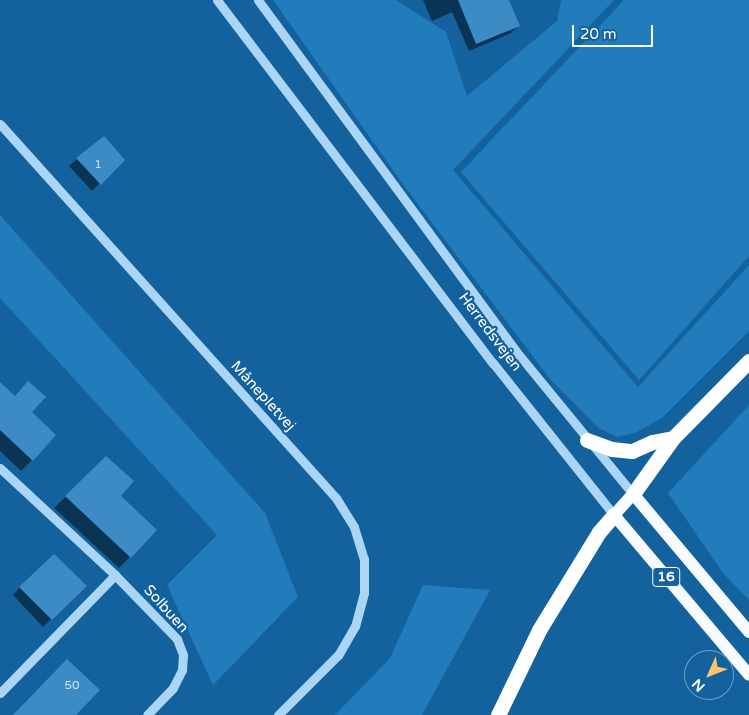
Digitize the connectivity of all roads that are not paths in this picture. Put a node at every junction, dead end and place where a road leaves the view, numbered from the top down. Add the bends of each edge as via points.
1 (217, 0) edge
2 (258, 0) edge
3 (0, 124) edge
4 (749, 361) edge
5 (673, 438) junction
6 (587, 440) junction
7 (0, 468) edge
8 (633, 494) junction
9 (614, 515) junction
10 (115, 575) junction
11 (749, 632) edge
12 (749, 675) edge
13 (0, 693) edge
14 (147, 715) edge
15 (278, 715) edge
16 (498, 715) edge

1 - 9 street, Herredsvejen via 494,364
2 - 6 street, Herredsvejen via 515,350
3 - 15 street, Månepletvej via 336,498 354,527 364,559 364,594 355,626 338,655
4 - 5 highway
5 - 6 highway via 652,442 632,451 612,450
5 - 8 highway
6 - 8 street, Herredsvejen
7 - 10 street, Solbuen
8 - 9 main road
8 - 11 main road, Herredsvejen
9 - 12 main road, Herredsvejen / 16
9 - 16 highway via 599,532 539,630
10 - 13 street
10 - 14 street, Solbuen via 177,639 184,655 182,670 173,688

